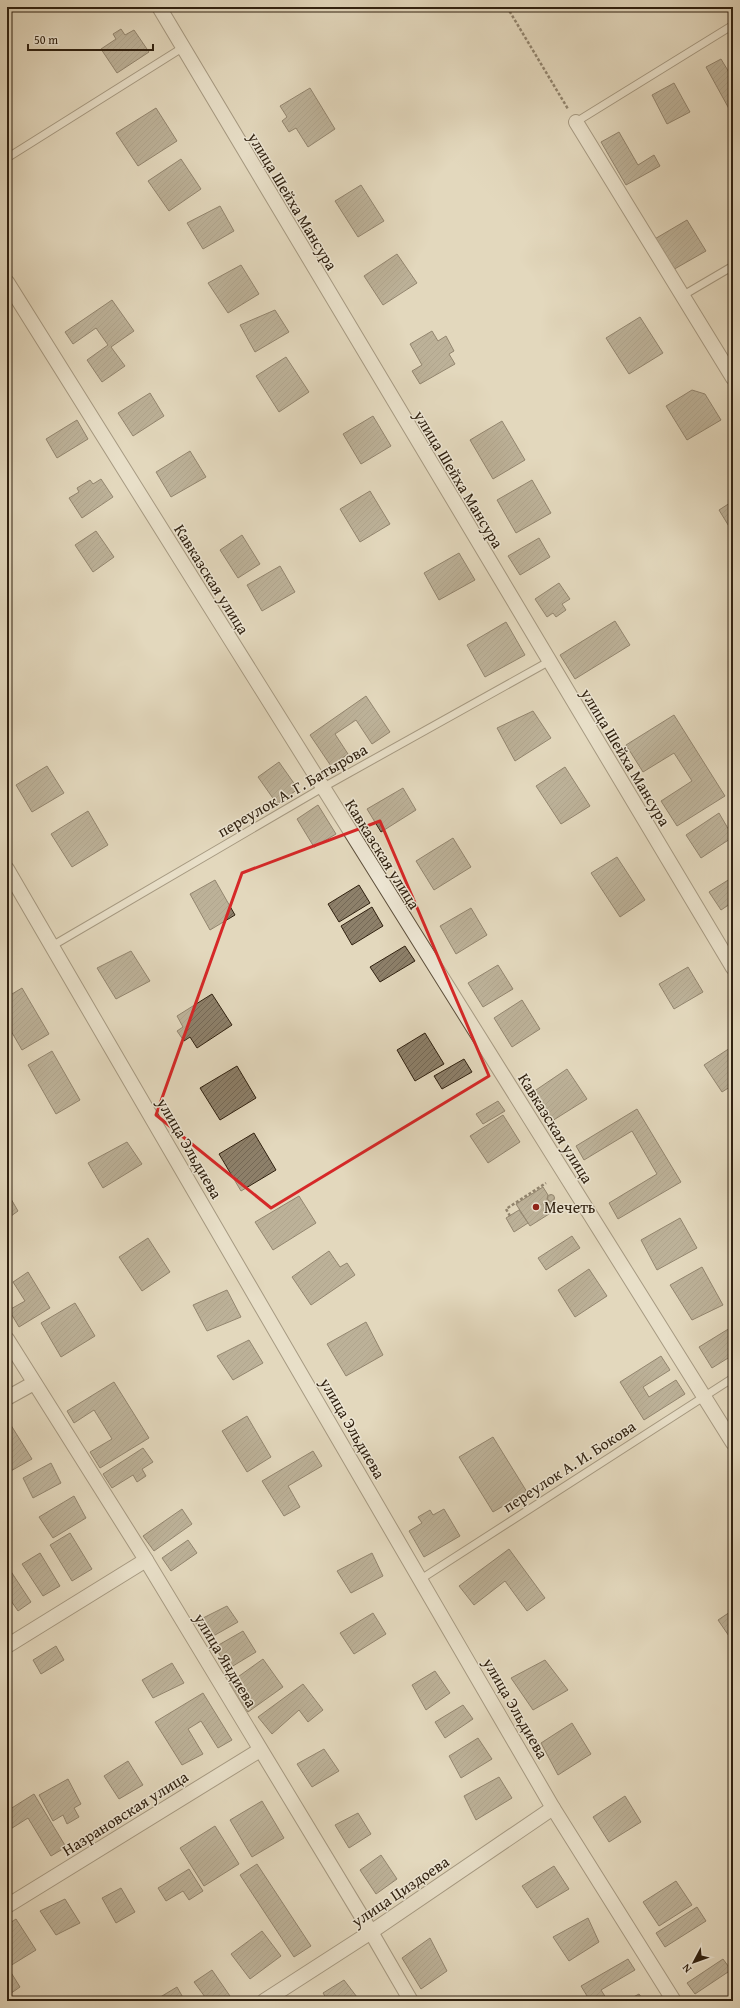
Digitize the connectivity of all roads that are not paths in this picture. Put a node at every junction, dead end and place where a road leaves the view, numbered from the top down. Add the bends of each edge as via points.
1 (159, 7) edge
2 (733, 25) edge
3 (182, 48) junction
4 (576, 122) joint
5 (7, 158) edge
6 (733, 266) edge
7 (7, 282) edge
8 (682, 296) junction
9 (733, 378) edge
10 (548, 662) junction
11 (322, 788) junction
12 (7, 870) edge
13 (52, 946) junction
14 (733, 968) edge
15 (7, 1339) edge
16 (733, 1378) edge
17 (34, 1383) junction
18 (704, 1396) junction
19 (7, 1398) edge
20 (733, 1443) edge
21 (146, 1560) junction
22 (422, 1579) junction
23 (7, 1646) edge
24 (260, 1750) junction
25 (553, 1808) junction
26 (7, 1906) edge
27 (371, 1932) junction
28 (264, 2001) edge
29 (411, 2001) edge
30 (674, 2001) edge

1 - 3 street, улица Шейха Мансура
2 - 4 lane
3 - 5 lane
3 - 10 street, улица Шейха Мансура
4 - 8 street
6 - 8 lane
7 - 11 street, Кавказская улица
8 - 9 street
10 - 11 lane, переулок А. Г. Батырова
10 - 14 street, улица Шейха Мансура
11 - 13 lane, переулок А. Г. Батырова
11 - 18 street, Кавказская улица
12 - 13 street, улица Эльдиева
13 - 22 street, улица Эльдиева
15 - 17 street, улица Яндиева
16 - 18 lane, переулок А. И. Бокова
17 - 19 street
17 - 21 street, улица Яндиева
18 - 20 street, Кавказская улица
18 - 22 lane, переулок А. И. Бокова
21 - 23 street
21 - 24 street, улица Яндиева
22 - 25 street, улица Эльдиева
24 - 26 street, Назрановская улица
24 - 27 street, улица Яндиева
25 - 27 street, улица Циздоева
25 - 30 street, улица Эльдиева
27 - 28 street, улица Циздоева
27 - 29 street, улица Яндиева

